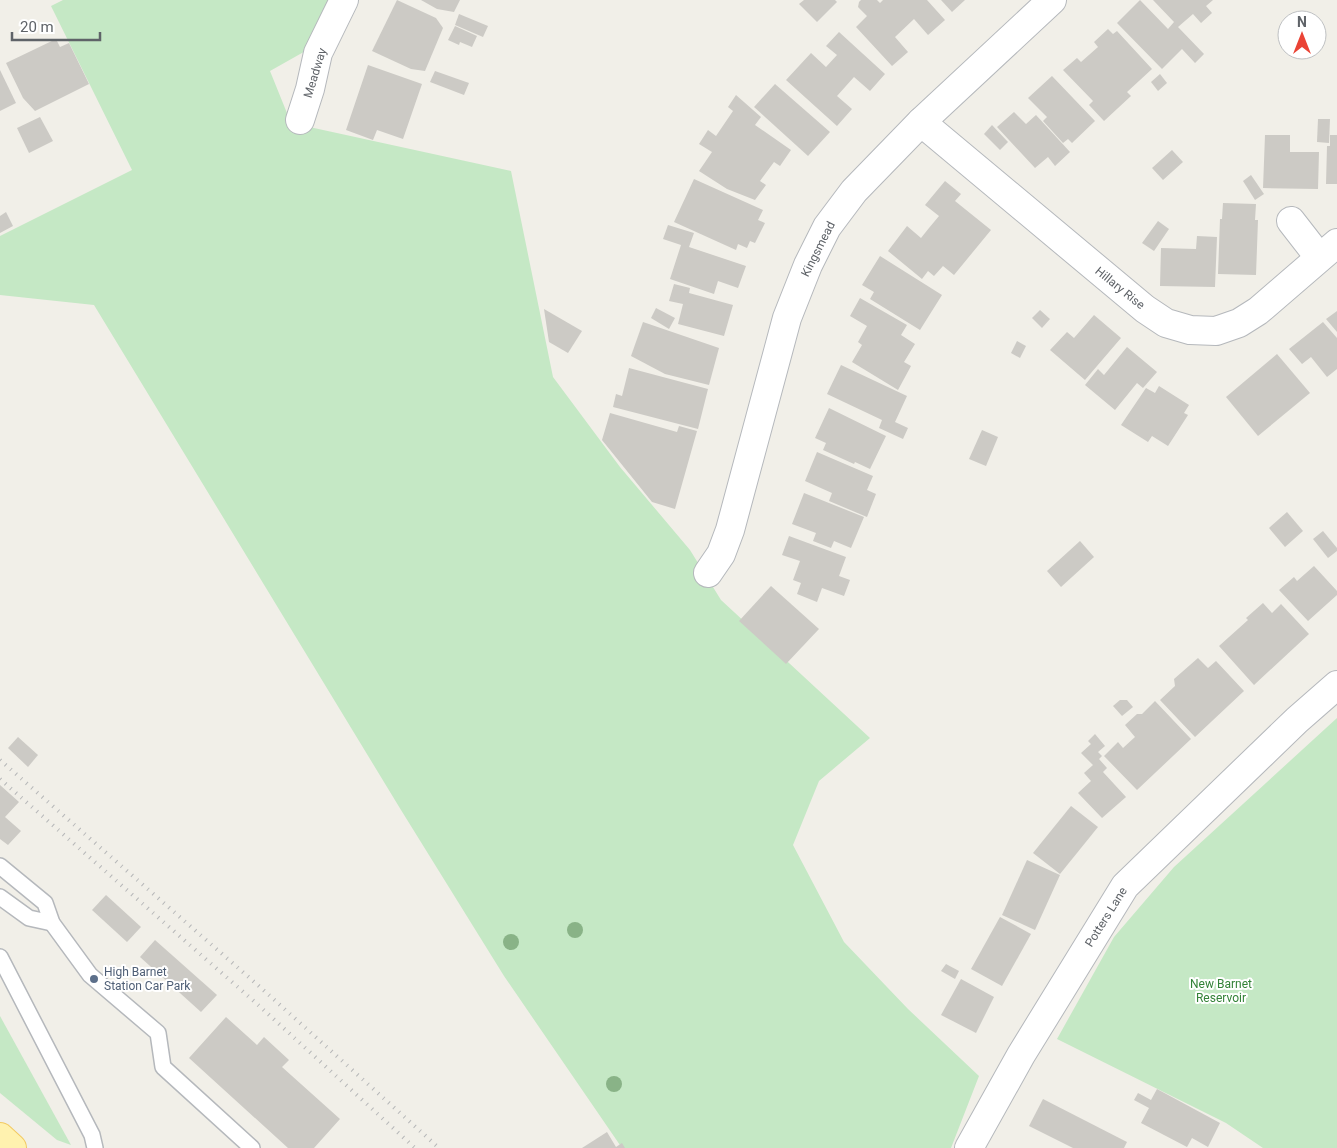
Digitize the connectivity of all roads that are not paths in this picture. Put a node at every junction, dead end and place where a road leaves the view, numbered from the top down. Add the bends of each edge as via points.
1 (344, 0) edge
2 (1052, 0) edge
3 (300, 120) dead end
4 (921, 122) junction
5 (1291, 221) dead end
6 (1328, 250) edge
7 (708, 574) dead end
8 (1337, 685) edge
9 (0, 866) edge
10 (0, 896) edge
11 (52, 923) junction
12 (0, 957) edge
13 (0, 1137) edge
14 (12, 1148) edge
15 (95, 1148) edge
16 (252, 1148) edge
17 (969, 1148) edge

1 - 3 street, Meadway via 318,53
2 - 4 street, Kingsmead
4 - 6 street, Hillary Rise via 1166,323 1190,330 1216,330 1239,323 1258,311
4 - 7 street, Kingsmead via 854,191 827,227 808,265 787,318 730,530 721,554
5 - 6 street
8 - 17 street, Potters Lane via 1290,726 1125,886 1021,1055
9 - 11 lane via 45,903
10 - 11 lane via 29,918
11 - 16 lane via 90,975 158,1033 163,1067
12 - 15 lane via 92,1135
13 - 14 main road

